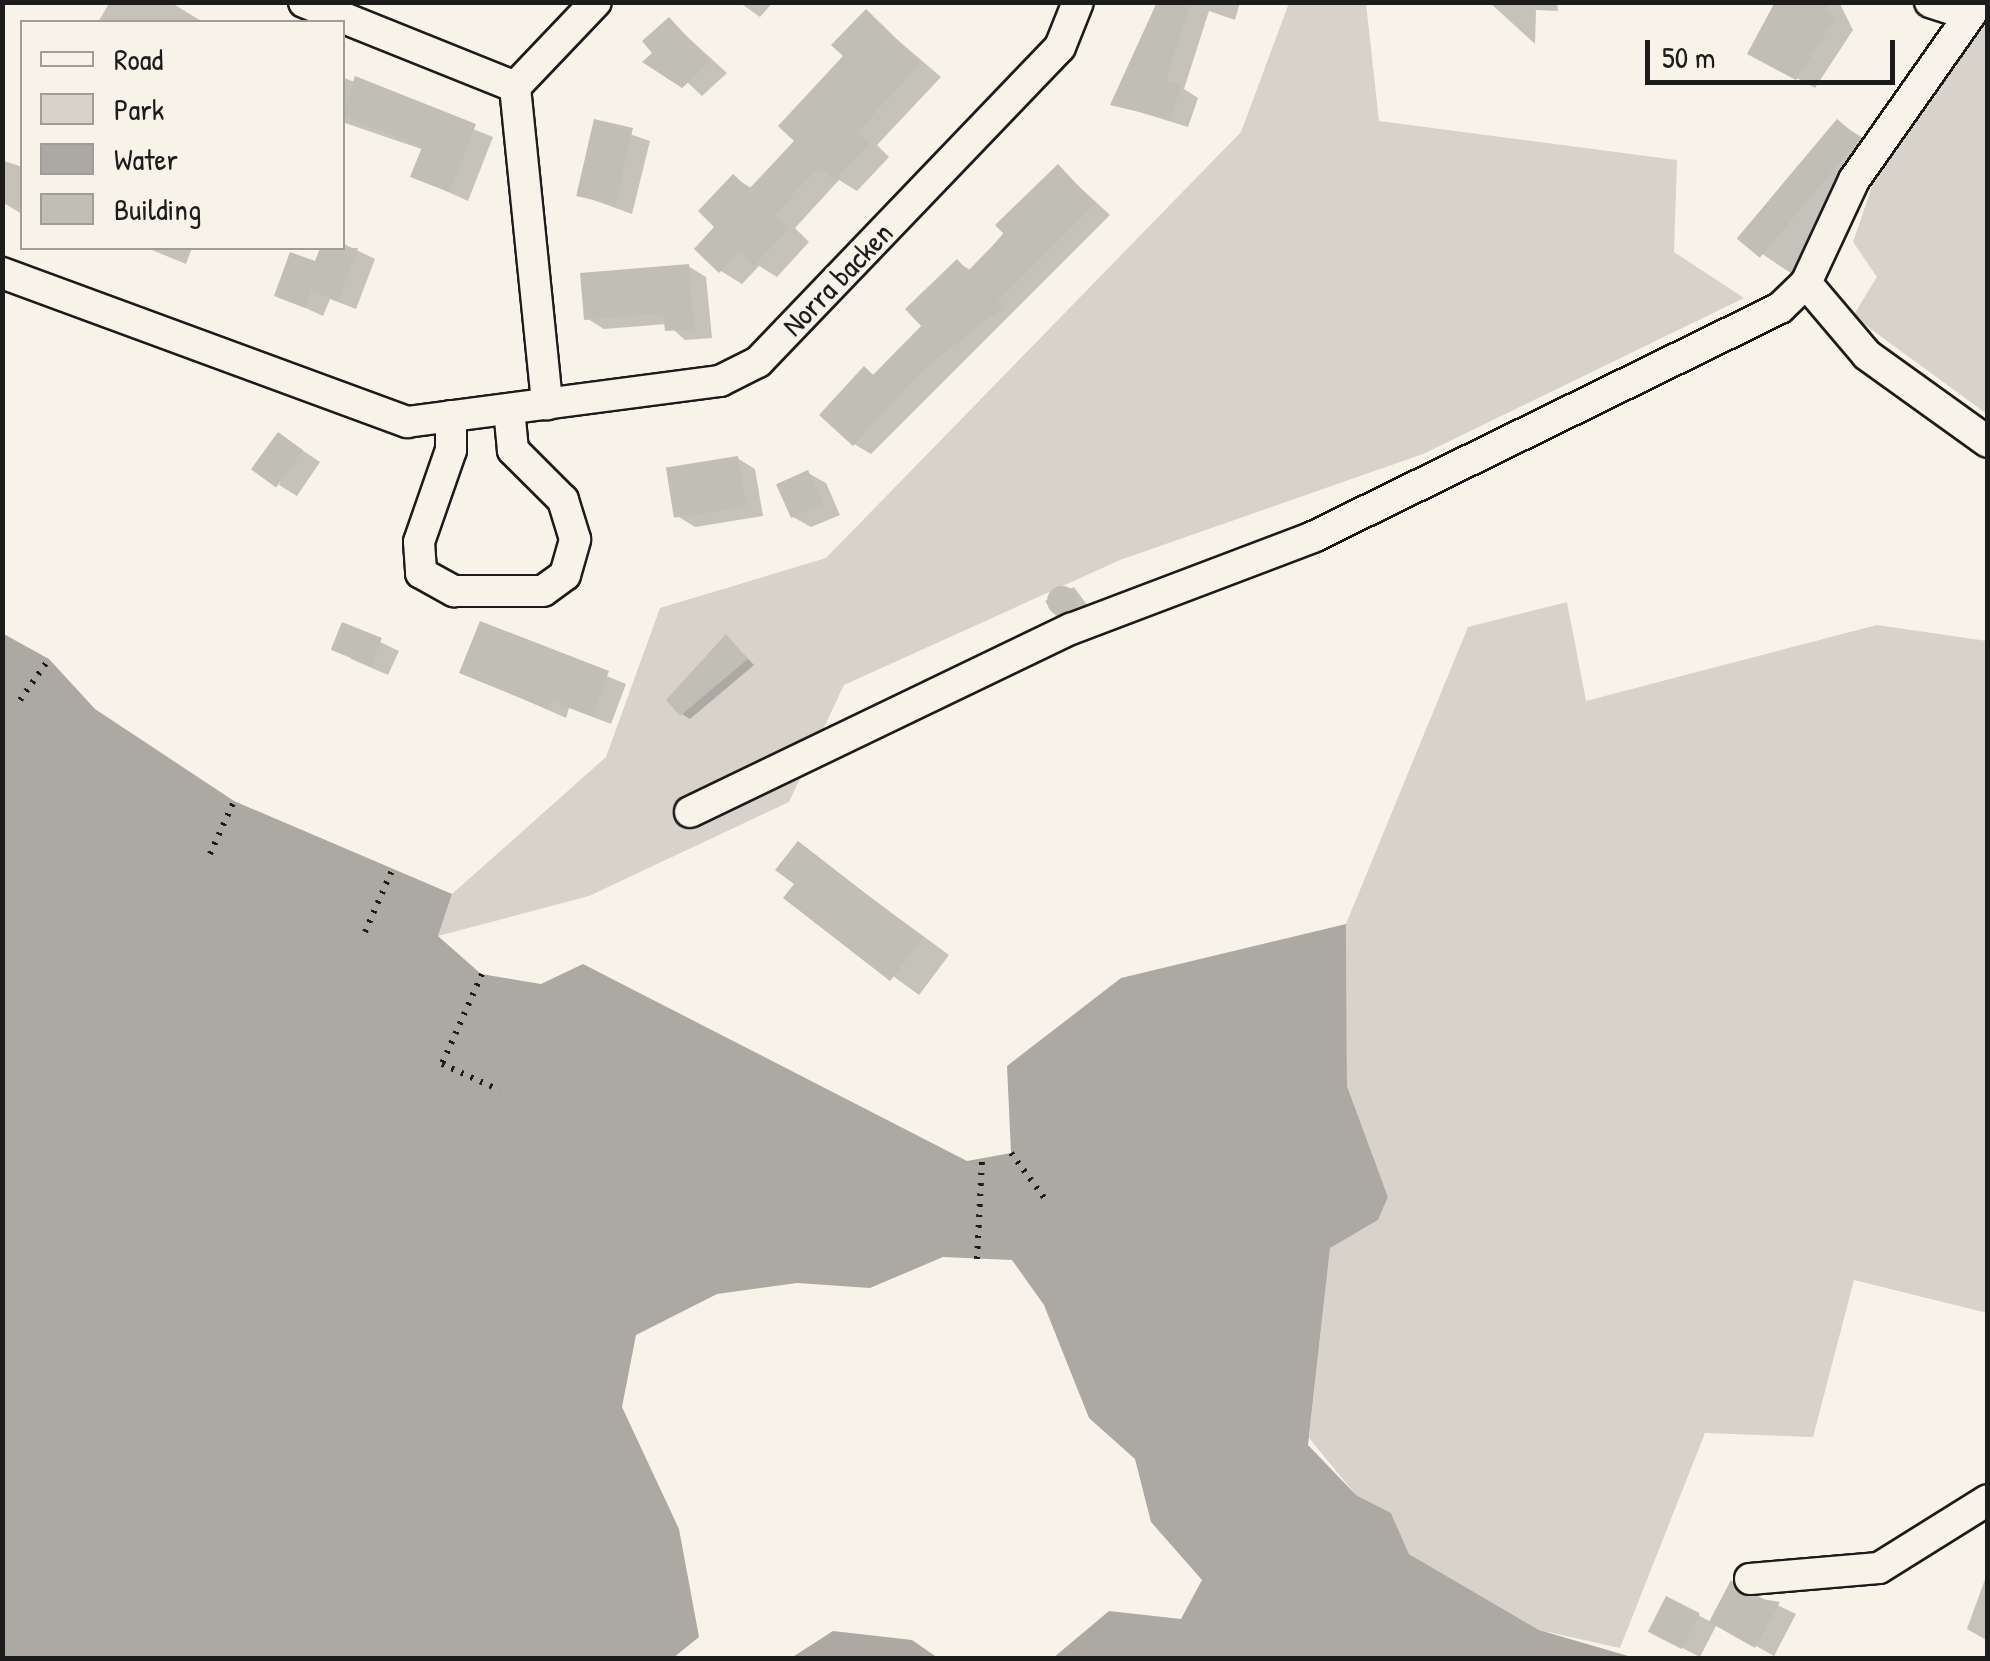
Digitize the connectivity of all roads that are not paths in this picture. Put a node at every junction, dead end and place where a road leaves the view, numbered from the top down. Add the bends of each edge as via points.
1 (304, 2) edge
2 (596, 2) edge
3 (1078, 2) edge
4 (1930, 2) edge
5 (1974, 8) edge
6 (515, 87) junction
7 (2, 273) edge
8 (1806, 283) junction
9 (547, 404) junction
10 (509, 408) junction
11 (452, 416) junction
12 (1988, 442) edge
13 (690, 812) dead end
14 (1988, 1500) edge
15 (1750, 1579) dead end

1 - 6 street
2 - 6 street
3 - 9 street, Norra backen via 1060,46 758,362 720,381
4 - 5 street
5 - 8 street via 1854,180
6 - 9 street
7 - 11 street, Norra backen via 407,422
8 - 12 street via 1868,354
8 - 13 street via 1728,339 1331,528 1071,630
9 - 10 street, Norra backen
10 - 11 street, Norra backen
10 - 11 street via 514,450 564,500 576,539 565,575 543,592 454,591 421,572 419,542 451,450
14 - 15 street via 1880,1568

